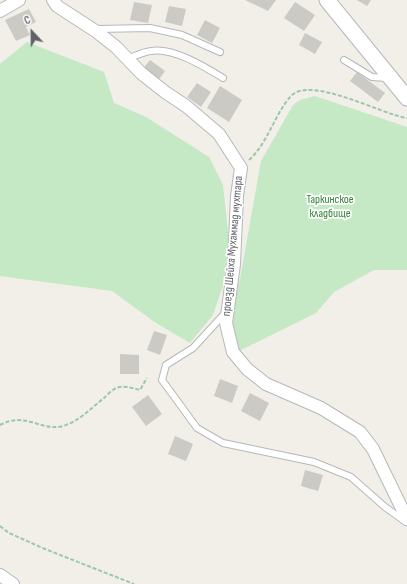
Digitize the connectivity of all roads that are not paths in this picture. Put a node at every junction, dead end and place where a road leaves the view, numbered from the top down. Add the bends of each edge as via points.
1 (53, 0) edge
2 (327, 0) edge
3 (10, 3) edge
4 (0, 11) edge
5 (92, 29) junction
6 (220, 52) dead end
7 (128, 59) junction
8 (344, 60) dead end
9 (223, 78) dead end
10 (391, 79) junction
11 (407, 98) edge
12 (227, 310) junction
13 (407, 519) edge
14 (407, 523) edge
15 (0, 574) edge
16 (13, 584) edge

1 - 5 street, проезд Шейха Мухаммад мухтара via 57,6
2 - 10 street
3 - 4 street
5 - 6 lane via 150,28 182,35
5 - 7 street, проезд Шейха Мухаммад мухтара
7 - 9 lane via 152,51 173,54 200,64
7 - 12 street, проезд Шейха Мухаммад мухтара via 159,88 220,134 241,168 234,264
8 - 10 lane via 372,76
10 - 11 street
12 - 13 street, проезд Шейха Мухаммад мухтара via 226,323 233,352 247,370 266,384 321,408 360,432 373,449
12 - 14 lane via 192,348 166,365 162,380 197,428 223,443 314,462 351,477
15 - 16 street

